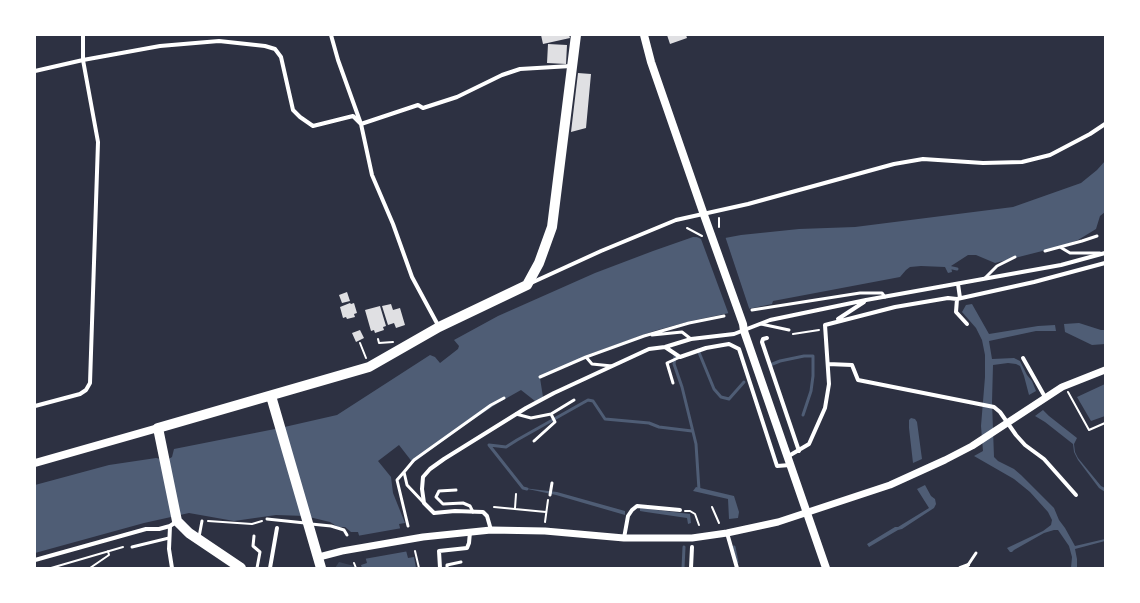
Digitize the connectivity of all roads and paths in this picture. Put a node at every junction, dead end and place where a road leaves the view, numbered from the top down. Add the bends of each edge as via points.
1 (83, 35) edge
2 (331, 35) edge
3 (576, 35) edge
4 (644, 35) edge
5 (83, 60) junction
6 (572, 66) junction
7 (35, 71) edge
8 (360, 124) junction
9 (1105, 124) edge
10 (705, 219) junction
11 (1097, 236) dead end
12 (1060, 247) junction
13 (1045, 250) dead end
14 (1105, 253) edge
15 (1015, 258) dead end
16 (1105, 263) edge
17 (984, 280) junction
18 (958, 284) junction
19 (527, 285) junction
20 (885, 297) junction
21 (959, 298) junction
22 (866, 300) junction
23 (752, 310) dead end
24 (724, 316) dead end
25 (836, 321) junction
26 (761, 324) junction
27 (967, 324) dead end
28 (743, 327) junction
29 (439, 328) junction
30 (826, 329) junction
31 (789, 330) dead end
32 (789, 334) dead end
33 (644, 336) junction
34 (767, 338) dead end
35 (691, 339) junction
36 (360, 343) dead end
37 (665, 346) junction
38 (586, 357) junction
39 (680, 357) junction
40 (1024, 358) dead end
41 (828, 364) junction
42 (612, 366) junction
43 (369, 367) junction
44 (1105, 370) edge
45 (540, 377) dead end
46 (674, 383) dead end
47 (1066, 386) junction
48 (270, 396) junction
49 (1045, 397) junction
50 (504, 398) dead end
51 (574, 400) dead end
52 (35, 406) edge
53 (516, 414) junction
54 (551, 414) junction
55 (1007, 423) junction
56 (1105, 423) edge
57 (159, 431) junction
58 (534, 442) dead end
59 (799, 451) junction
60 (788, 461) junction
61 (35, 463) edge
62 (404, 472) junction
63 (552, 483) dead end
64 (456, 490) dead end
65 (516, 494) dead end
66 (550, 495) joint
67 (1076, 495) dead end
68 (424, 503) junction
69 (494, 507) dead end
70 (515, 508) junction
71 (712, 508) dead end
72 (680, 510) joint
73 (473, 512) junction
74 (546, 512) junction
75 (807, 513) junction
76 (267, 519) joint
77 (202, 521) joint
78 (277, 521) junction
79 (545, 522) dead end
80 (719, 523) dead end
81 (173, 524) junction
82 (699, 525) dead end
83 (408, 526) dead end
84 (277, 528) joint
85 (491, 530) junction
86 (470, 532) junction
87 (727, 534) junction
88 (347, 535) dead end
89 (254, 536) dead end
90 (169, 538) junction
91 (624, 538) junction
92 (198, 539) junction
93 (123, 547) dead end
94 (132, 547) dead end
95 (692, 547) dead end
96 (108, 551) junction
97 (415, 551) dead end
98 (976, 554) dead end
99 (319, 557) junction
100 (35, 560) edge
101 (461, 562) dead end
102 (354, 563) dead end
103 (968, 565) joint
104 (51, 568) edge
105 (90, 568) edge
106 (172, 568) edge
107 (241, 568) edge
108 (257, 568) edge
109 (270, 568) edge
110 (322, 568) edge
111 (356, 568) edge
112 (419, 568) edge
113 (440, 568) edge
114 (447, 568) edge
115 (692, 568) edge
116 (737, 568) edge
117 (826, 568) edge
118 (960, 568) edge

1 - 5 street
2 - 8 street
3 - 6 main road
4 - 10 main road
5 - 7 street
5 - 8 street via 160,46 219,41 265,46 275,49 281,57 294,110 300,117 313,126 353,116
5 - 52 street via 98,142 90,384 80,394
6 - 8 street via 520,69 457,97 423,108 418,105
6 - 19 main road via 552,227
8 - 29 street via 372,175 412,278
9 - 10 street via 1050,155 1022,162 983,163 923,159 894,164
10 - 19 street via 676,220
10 - 28 main road
11 - 12 lane
12 - 13 lane
12 - 14 lane via 1070,253
14 - 17 street via 1061,265
15 - 17 lane via 997,266
16 - 21 street
17 - 18 street
18 - 20 street
18 - 21 street
19 - 29 main road
20 - 22 street
20 - 23 lane via 882,293 860,293
21 - 25 street via 895,307
21 - 27 street via 956,312
22 - 25 street
22 - 26 street
24 - 33 lane
25 - 30 street via 825,325
26 - 28 street
26 - 31 lane
28 - 35 street via 734,334
28 - 60 main road
29 - 43 main road
30 - 32 path
30 - 41 street
33 - 35 lane via 682,332
33 - 38 lane
34 - 59 street via 762,342
35 - 37 street
36 - 43 path
37 - 39 street
37 - 42 street via 649,349
38 - 42 lane via 592,364
38 - 45 lane
39 - 46 lane via 667,363
39 - 60 street via 706,348 729,344 739,349 777,466
40 - 49 street
41 - 55 street via 852,365 858,380 994,407
41 - 59 street via 829,384 825,408 809,444
42 - 53 street
43 - 48 main road
44 - 47 street
47 - 49 street
47 - 56 path via 1089,430
48 - 57 main road
48 - 99 main road
49 - 55 street
50 - 62 lane via 414,460
51 - 54 lane
53 - 54 lane via 530,418
53 - 68 street via 430,469 423,478
54 - 58 lane via 555,422
55 - 67 street via 1025,445 1044,459
55 - 75 street via 972,446 897,482
57 - 61 main road
57 - 81 main road
59 - 60 street
60 - 75 main road
62 - 68 lane via 407,485
62 - 83 lane via 397,480
63 - 66 lane
64 - 73 lane via 439,491 436,497 443,504 463,503 470,506
65 - 70 path
66 - 74 path
68 - 73 street via 434,513
69 - 70 path
70 - 74 path
71 - 80 path
72 - 82 path via 695,514
72 - 91 street via 637,506 628,516
73 - 85 street via 483,512 487,516
74 - 79 path
75 - 87 street
75 - 117 main road
76 - 77 path via 252,524
76 - 78 lane
77 - 92 lane
78 - 84 lane
78 - 88 lane via 330,526 344,530
81 - 90 street
81 - 92 main road
81 - 100 street
84 - 109 street
85 - 86 street
85 - 91 street via 545,531
86 - 99 street via 423,537
86 - 113 street via 467,548 439,552
87 - 91 street via 692,538
87 - 116 street
89 - 108 lane via 253,546 260,552
90 - 94 lane
90 - 106 street
92 - 107 main road
93 - 96 path
95 - 115 street
96 - 104 path
96 - 105 path via 109,555
97 - 112 path
98 - 103 lane
99 - 110 main road
101 - 114 lane via 447,565
102 - 111 path
103 - 118 street

